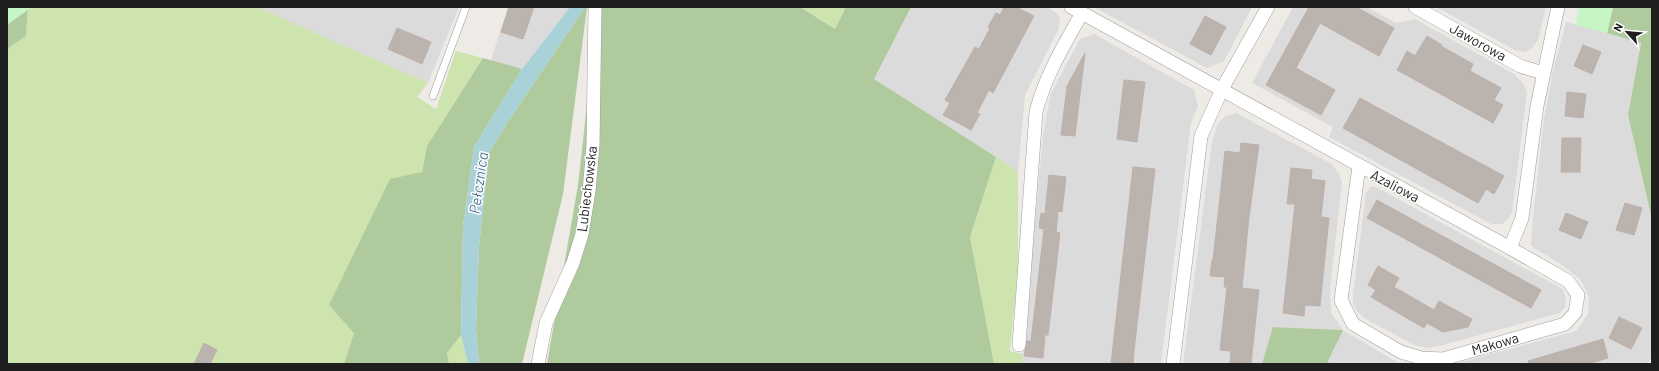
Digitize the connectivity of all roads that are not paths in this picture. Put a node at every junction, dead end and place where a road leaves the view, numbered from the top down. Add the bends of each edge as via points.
1 (466, 7) edge
2 (595, 7) edge
3 (1268, 7) edge
4 (1415, 7) edge
5 (1558, 7) edge
6 (1076, 10) edge
7 (1543, 73) junction
8 (1222, 89) junction
9 (433, 96) dead end
10 (1359, 166) junction
11 (1510, 248) junction
12 (1568, 281) joint
13 (1019, 345) dead end
14 (538, 364) edge
15 (1173, 364) edge

1 - 9 lane
2 - 14 street, Lubiechowska via 593,145 589,191 582,234 573,263 546,323
3 - 8 street
4 - 7 street, Jaworowa via 1520,66
5 - 7 street
6 - 8 street, Azaliowa
6 - 13 street via 1050,70 1036,112
7 - 11 street via 1522,218
8 - 10 street, Azaliowa
8 - 15 street via 1201,136
10 - 11 street, Azaliowa
10 - 12 street, Makowa via 1341,300 1353,324 1401,352 1421,358 1443,359 1565,324 1575,313 1578,295
11 - 12 street, Azaliowa

